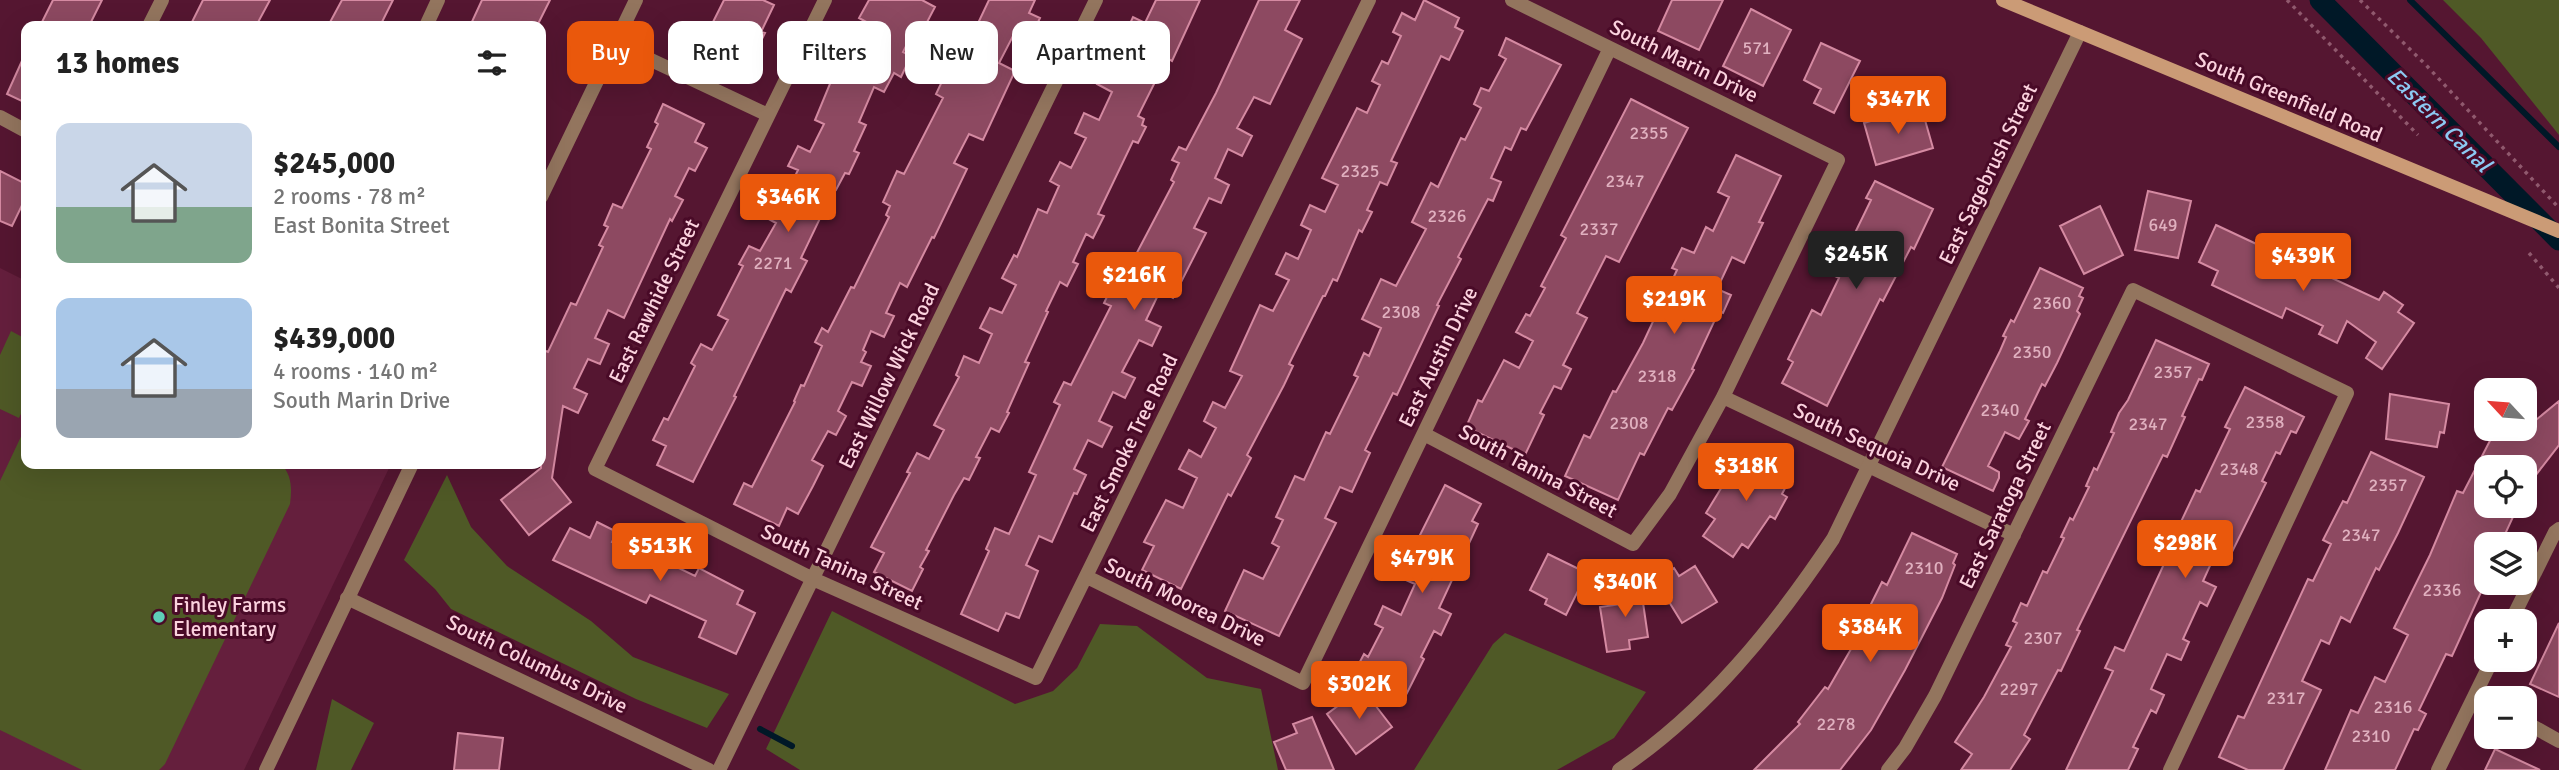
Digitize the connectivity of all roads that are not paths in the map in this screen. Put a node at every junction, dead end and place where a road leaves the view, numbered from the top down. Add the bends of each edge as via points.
1 (162, 0) edge
2 (438, 0) edge
3 (636, 0) edge
4 (825, 0) edge
5 (1096, 0) edge
6 (1369, 0) edge
7 (1511, 0) edge
8 (2003, 0) edge
9 (152, 21) edge
10 (428, 21) edge
11 (626, 21) edge
12 (2080, 32) junction
13 (1610, 48) junction
14 (654, 61) edge
15 (595, 84) edge
16 (768, 115) junction
17 (0, 117) edge
18 (21, 128) edge
19 (546, 187) edge
20 (2559, 231) edge
21 (1723, 397) junction
22 (1424, 434) junction
23 (1870, 467) junction
24 (410, 469) edge
25 (595, 469) joint
26 (2559, 529) edge
27 (2014, 535) junction
28 (1087, 577) junction
29 (813, 579) junction
30 (347, 598) junction
31 (2517, 609) edge
32 (1036, 678) joint
33 (1303, 683) joint
34 (2474, 709) edge
35 (2537, 729) edge
36 (2559, 741) edge
37 (266, 770) edge
38 (709, 770) edge
39 (719, 770) edge
40 (1619, 770) edge
41 (1888, 770) edge
42 (2170, 770) edge
43 (2438, 770) edge

1 - 9 street
2 - 10 street
3 - 11 street
4 - 16 street, East Rawhide Street
5 - 29 street, East Willow Wick Road
6 - 28 street, East Smoke Tree Road
7 - 13 street, South Marin Drive
8 - 12 main road, South Greenfield Road
12 - 20 main road, South Greenfield Road
12 - 23 street, East Sagebrush Street
13 - 21 street, South Marin Drive via 1838,160
13 - 22 street, East Austin Drive
14 - 16 street
15 - 19 street
16 - 25 street, East Rawhide Street
17 - 18 street
21 - 22 street, South Tanina Street via 1670,494 1633,544
21 - 23 street, South Sequoia Drive
22 - 33 street, East Austin Drive
23 - 27 street, South Sequoia Drive
23 - 40 street, East Sagebrush Street via 1833,539 1765,634 1693,710
24 - 30 street
25 - 29 street, South Tanina Street
26 - 31 street
27 - 41 street, East Saratoga Street via 1935,696
27 - 42 street, East Saratoga Street via 2133,290 2347,393
28 - 32 street, East Smoke Tree Road
28 - 33 street, South Moorea Drive
29 - 32 street, South Tanina Street
29 - 39 street, East Willow Wick Road
30 - 37 street
30 - 38 street, South Columbus Drive
34 - 43 street
35 - 36 street

